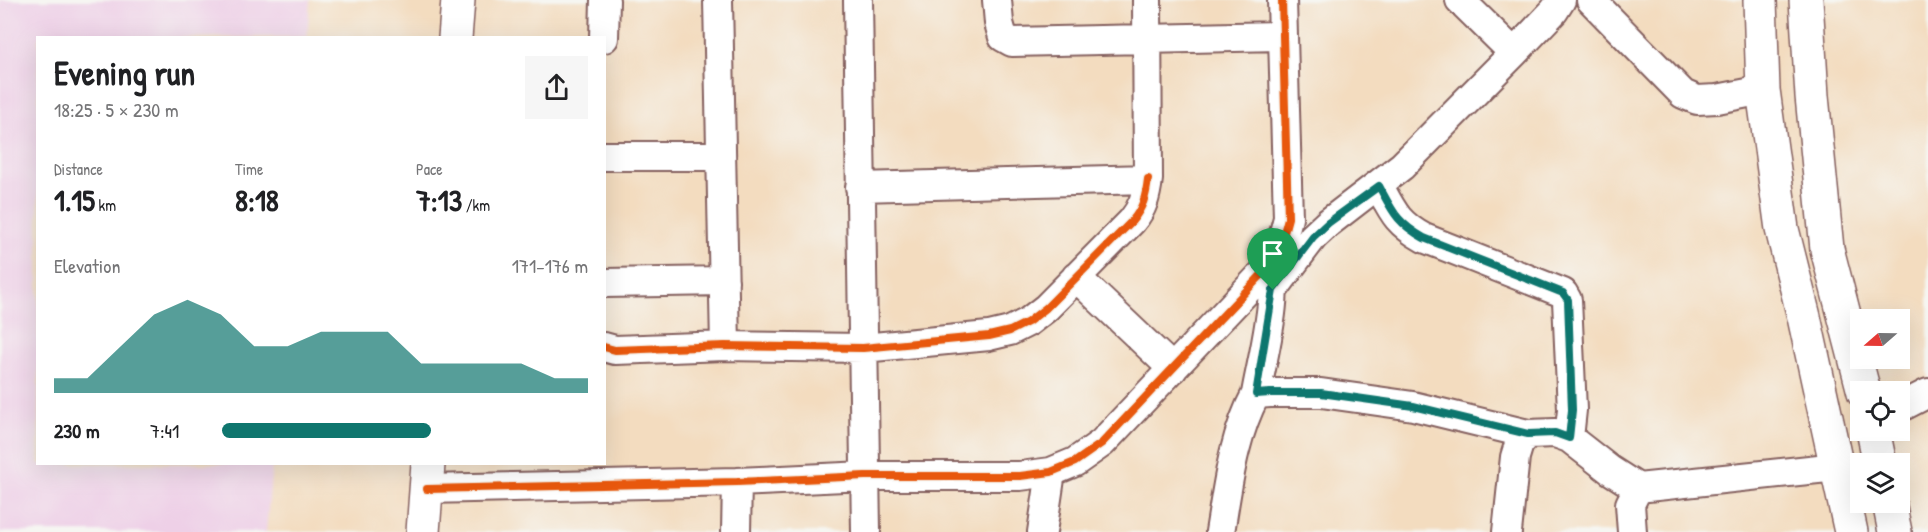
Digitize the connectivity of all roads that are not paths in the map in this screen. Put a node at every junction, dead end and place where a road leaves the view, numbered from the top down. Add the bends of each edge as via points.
1 (458, 0) edge
2 (605, 0) edge
3 (718, 0) edge
4 (858, 0) edge
5 (997, 0) edge
6 (1147, 0) edge
7 (1282, 0) edge
8 (1460, 0) edge
9 (1561, 0) edge
10 (1591, 0) edge
11 (1760, 0) edge
12 (1806, 0) edge
13 (455, 36) edge
14 (604, 36) edge
15 (1282, 36) junction
16 (1147, 40) junction
17 (1514, 53) junction
18 (1763, 90) junction
19 (606, 156) edge
20 (721, 156) junction
21 (1148, 179) junction
22 (1379, 186) junction
23 (860, 188) junction
24 (1076, 277) junction
25 (1271, 279) junction
26 (724, 281) junction
27 (606, 283) edge
28 (725, 346) junction
29 (606, 348) edge
30 (863, 348) junction
31 (1173, 369) junction
32 (1861, 381) edge
33 (1928, 393) edge
34 (1256, 394) junction
35 (1910, 402) edge
36 (1528, 434) junction
37 (1569, 438) junction
38 (1837, 467) junction
39 (1051, 472) junction
40 (427, 476) edge
41 (865, 476) junction
42 (738, 482) junction
43 (1638, 488) junction
44 (1891, 513) edge
45 (423, 532) edge
46 (736, 532) edge
47 (866, 532) edge
48 (1042, 532) edge
49 (1220, 532) edge
50 (1507, 532) edge
51 (1632, 532) edge
52 (1851, 532) edge
53 (1895, 532) edge

1 - 13 street
2 - 14 street
3 - 20 street
4 - 23 street
5 - 16 street via 1003,37 1012,42
6 - 16 street
7 - 15 street
8 - 17 street
9 - 17 street
10 - 18 street via 1683,94 1697,100 1718,99
11 - 18 street
12 - 32 street via 1827,249
15 - 16 street
15 - 25 street via 1288,218
16 - 21 street
17 - 22 street
18 - 38 street via 1782,229
19 - 20 street
20 - 26 street
21 - 23 street
21 - 24 street via 1141,210
22 - 25 street via 1328,223
22 - 37 street via 1399,222 1410,230 1563,293 1568,300 1572,410
23 - 30 street
24 - 30 street via 1046,308 1010,331
24 - 31 street
25 - 31 street
25 - 34 street
26 - 27 street
26 - 28 street
28 - 29 street
28 - 30 street
30 - 41 street
31 - 39 street via 1102,443 1075,462
33 - 35 street
34 - 36 street via 1321,393 1413,406
34 - 49 street via 1232,456
36 - 37 street via 1555,433
36 - 50 street via 1515,457
37 - 43 street
38 - 43 street
38 - 52 street
39 - 41 street via 1020,476
39 - 48 street
40 - 42 street
40 - 45 street
41 - 42 street
41 - 47 street
42 - 46 street
43 - 51 street via 1630,504
44 - 53 street

